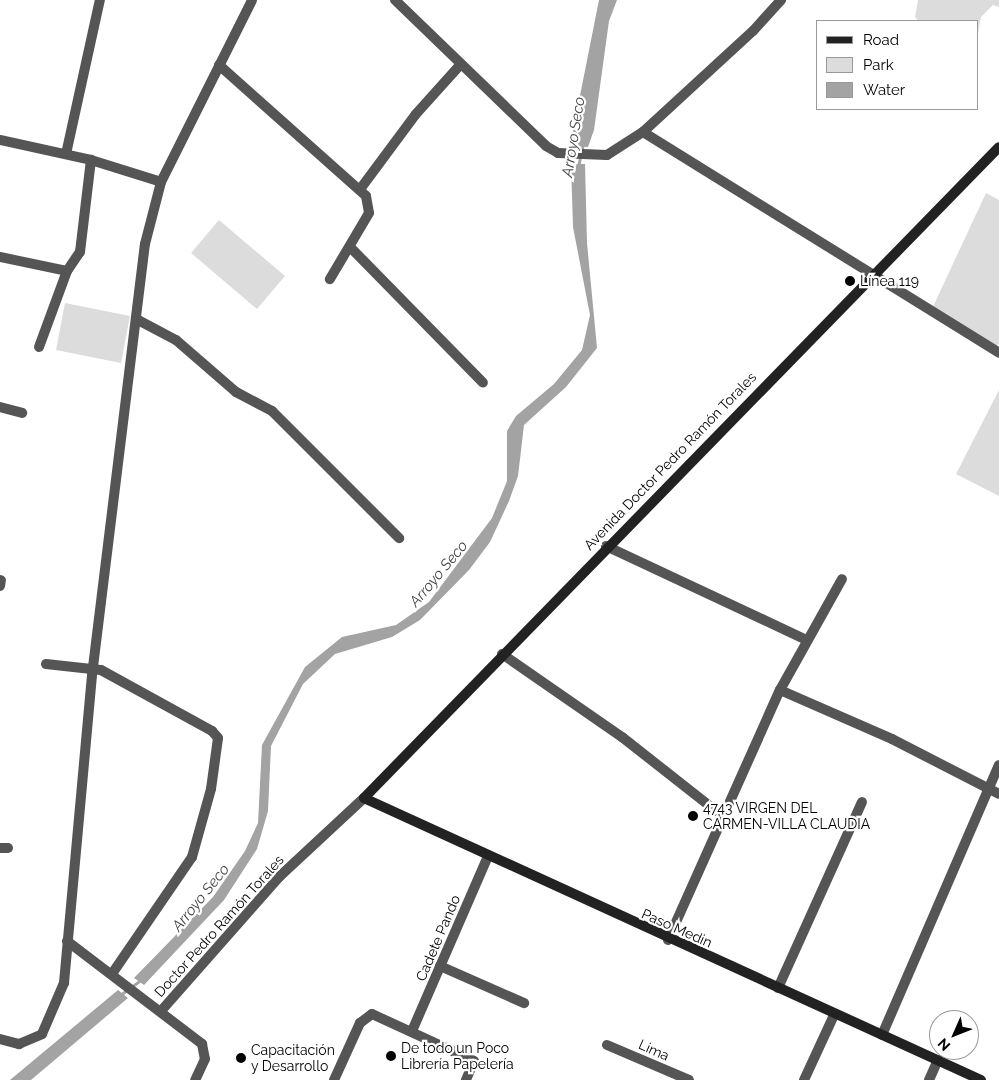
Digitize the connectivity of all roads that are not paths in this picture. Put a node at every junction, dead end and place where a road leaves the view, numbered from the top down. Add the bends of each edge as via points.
1 (100, 0) edge
2 (252, 0) edge
3 (395, 0) edge
4 (781, 0) edge
5 (461, 64) junction
6 (219, 65) junction
7 (643, 132) junction
8 (0, 140) edge
9 (999, 147) edge
10 (66, 154) junction
11 (91, 160) junction
12 (161, 182) junction
13 (361, 188) junction
14 (352, 249) junction
15 (0, 257) edge
16 (67, 271) junction
17 (872, 275) junction
18 (330, 279) dead end
19 (138, 320) junction
20 (40, 347) dead end
21 (999, 353) edge
22 (483, 383) dead end
23 (0, 407) edge
24 (22, 413) dead end
25 (399, 538) dead end
26 (606, 546) junction
27 (842, 579) dead end
28 (807, 640) junction
29 (502, 654) junction
30 (46, 664) dead end
31 (93, 667) junction
32 (780, 690) junction
33 (999, 765) edge
34 (988, 788) junction
35 (999, 794) edge
36 (364, 798) junction
37 (862, 802) dead end
38 (721, 815) junction
39 (488, 856) junction
40 (668, 940) junction
41 (67, 941) junction
42 (440, 966) junction
43 (112, 974) junction
44 (778, 988) junction
45 (524, 1003) dead end
46 (161, 1011) junction
47 (834, 1015) junction
48 (412, 1031) junction
49 (882, 1035) junction
50 (0, 1039) edge
51 (608, 1045) dead end
52 (929, 1056) edge
53 (938, 1060) joint
54 (195, 1080) edge
55 (334, 1080) edge
56 (466, 1080) edge
57 (689, 1080) edge
58 (804, 1080) edge
59 (929, 1080) edge
60 (981, 1080) edge

1 - 10 street
2 - 6 street
3 - 5 street
4 - 7 street via 753,31
5 - 7 street via 558,153 607,156
5 - 13 street via 416,114
6 - 12 street
6 - 13 street
7 - 17 street
8 - 10 street
9 - 17 street, Avenida Doctor Pedro Ramón Torales
10 - 11 street
11 - 12 street
11 - 16 street via 80,252
12 - 19 street via 145,244
13 - 14 street via 369,213
14 - 18 street
14 - 22 street
15 - 16 street
16 - 20 street
17 - 21 street
17 - 26 street, Avenida Doctor Pedro Ramón Torales
19 - 25 street via 176,340 227,386 272,411
19 - 31 street
23 - 24 street
26 - 28 street
26 - 29 street, Avenida Doctor Pedro Ramón Torales
27 - 28 street
28 - 32 street
29 - 36 street, Avenida Doctor Pedro Ramón Torales
29 - 38 street via 622,737
30 - 31 street
31 - 41 street
31 - 43 street via 212,730 218,738 211,789 192,856
32 - 34 street via 892,739
32 - 38 street
33 - 34 street
34 - 35 street
34 - 49 street
36 - 39 street, Paso Medin
36 - 46 street, Doctor Pedro Ramón Torales via 279,877
37 - 44 street
38 - 40 street
39 - 40 street, Paso Medin
39 - 42 street, Cadete Pando
40 - 44 street, Paso Medin
41 - 43 street, Doctor Pedro Ramón Torales
41 - 50 street via 64,983 42,1034 19,1044
42 - 45 street
42 - 48 street, Cadete Pando
43 - 46 street, Doctor Pedro Ramón Torales
44 - 47 street, Paso Medin
46 - 54 street, Doctor Pedro Ramón Torales via 197,1040 205,1054
47 - 49 street, Paso Medin
47 - 58 street
48 - 55 street via 369,1015 360,1023
48 - 56 street via 474,1061
49 - 52 street, Paso Medin
51 - 57 street, Lima
53 - 59 street
53 - 60 street, Paso Medin

